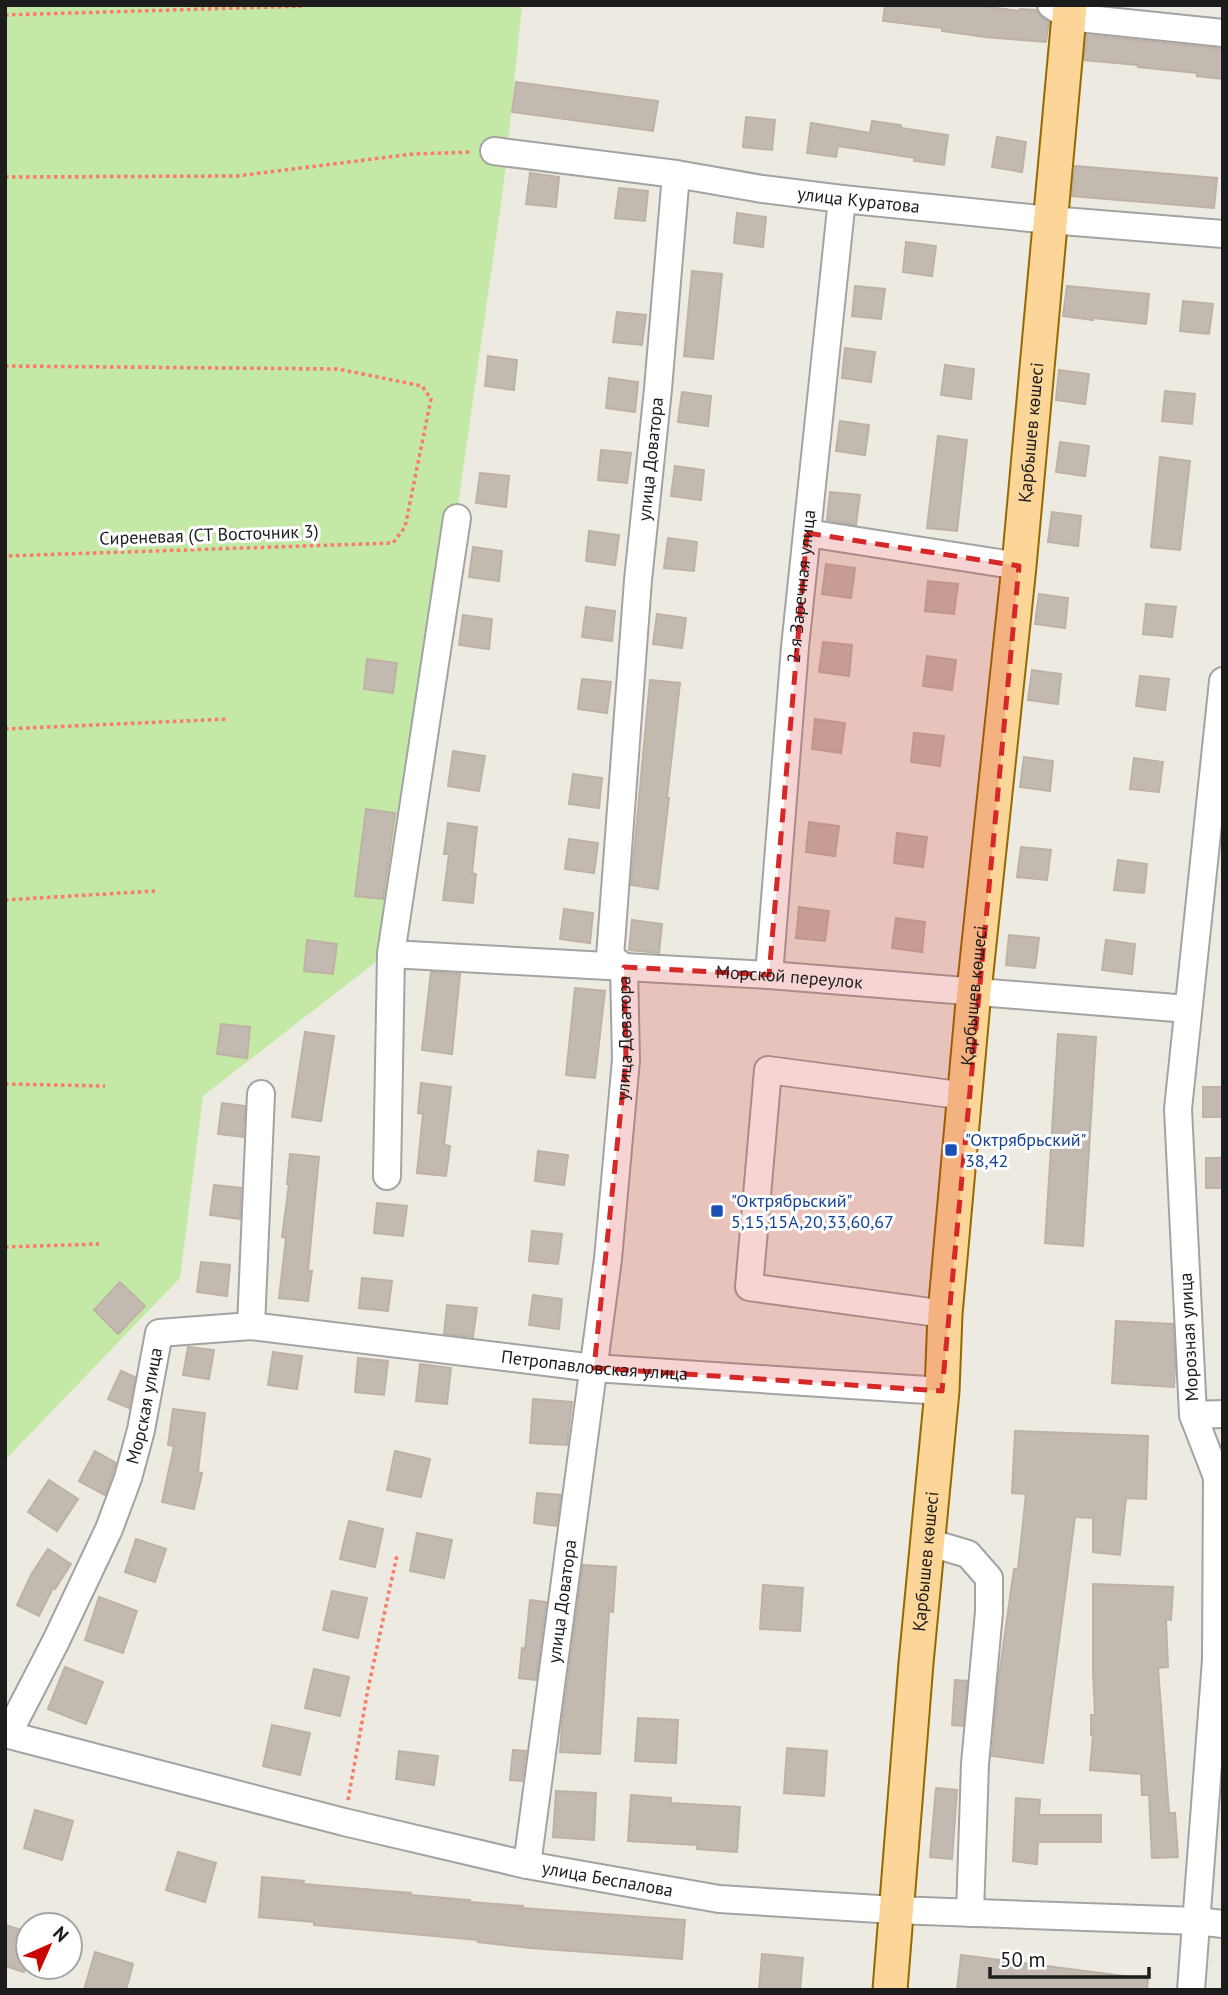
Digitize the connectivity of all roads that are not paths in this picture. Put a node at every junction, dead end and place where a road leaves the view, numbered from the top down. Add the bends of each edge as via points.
1 (1063, 9) edge
2 (1223, 33) edge
3 (495, 151) road end
4 (676, 174) junction
5 (842, 199) junction
6 (1050, 220) junction
7 (1223, 234) edge
8 (457, 518) dead end
9 (807, 533) junction
10 (1019, 566) junction
11 (1223, 681) edge
12 (391, 954) junction
13 (624, 967) junction
14 (769, 975) junction
15 (974, 991) junction
16 (1188, 1009) junction
17 (261, 1094) dead end
18 (966, 1096) junction
19 (387, 1176) dead end
20 (945, 1314) junction
21 (251, 1326) junction
22 (594, 1368) junction
23 (942, 1391) junction
24 (1223, 1414) edge
25 (1193, 1415) junction
26 (928, 1542) junction
27 (1220, 1660) edge
28 (6, 1734) edge
29 (527, 1865) junction
30 (895, 1910) junction
31 (970, 1913) junction
32 (1197, 1921) junction
33 (1223, 1924) edge
34 (890, 1990) edge
35 (1191, 1990) edge

1 - 2 street
1 - 6 main road, Қарбышев көшесі
3 - 4 street, улица Куратова
4 - 5 street, улица Куратова
4 - 13 street, улица Доватора via 638,580 610,957
5 - 6 street, улица Куратова
5 - 9 street, 2-я Заречная улица
6 - 7 street, улица Куратова
6 - 10 main road, Қарбышев көшесі
8 - 12 street
9 - 10 street
9 - 14 street, 2-я Заречная улица
10 - 15 main road, Қарбышев көшесі
11 - 16 street, Морозная улица
12 - 13 street, Морской переулок
12 - 19 street
13 - 14 street, Морской переулок
13 - 22 street, улица Доватора via 626,1060
14 - 15 street, Морской переулок
15 - 16 street, Морской переулок
15 - 18 main road, Қарбышев көшесі
16 - 25 street, Морозная улица via 1178,1109
17 - 21 street
18 - 20 main road, Қарбышев көшесі
18 - 20 street via 768,1070 749,1287
20 - 23 main road, Қарбышев көшесі
21 - 22 street, Петропавловская улица
21 - 28 street, Морская улица via 159,1333 141,1430 109,1529
22 - 23 street, Петропавловская улица
22 - 29 street, улица Доватора
23 - 26 main road, Қарбышев көшесі
24 - 25 street
25 - 27 street, Морозная улица via 1217,1477
26 - 30 main road, Қарбышев көшесі
26 - 31 street via 968,1554 989,1578
27 - 32 street, Морозная улица
28 - 29 street, улица Беспалова
29 - 30 street, улица Беспалова via 719,1899
30 - 31 street, улица Беспалова
30 - 34 main road, Қарбышев көшесі
31 - 32 street, улица Беспалова
32 - 33 street, улица Беспалова
32 - 35 street, Морозная улица

